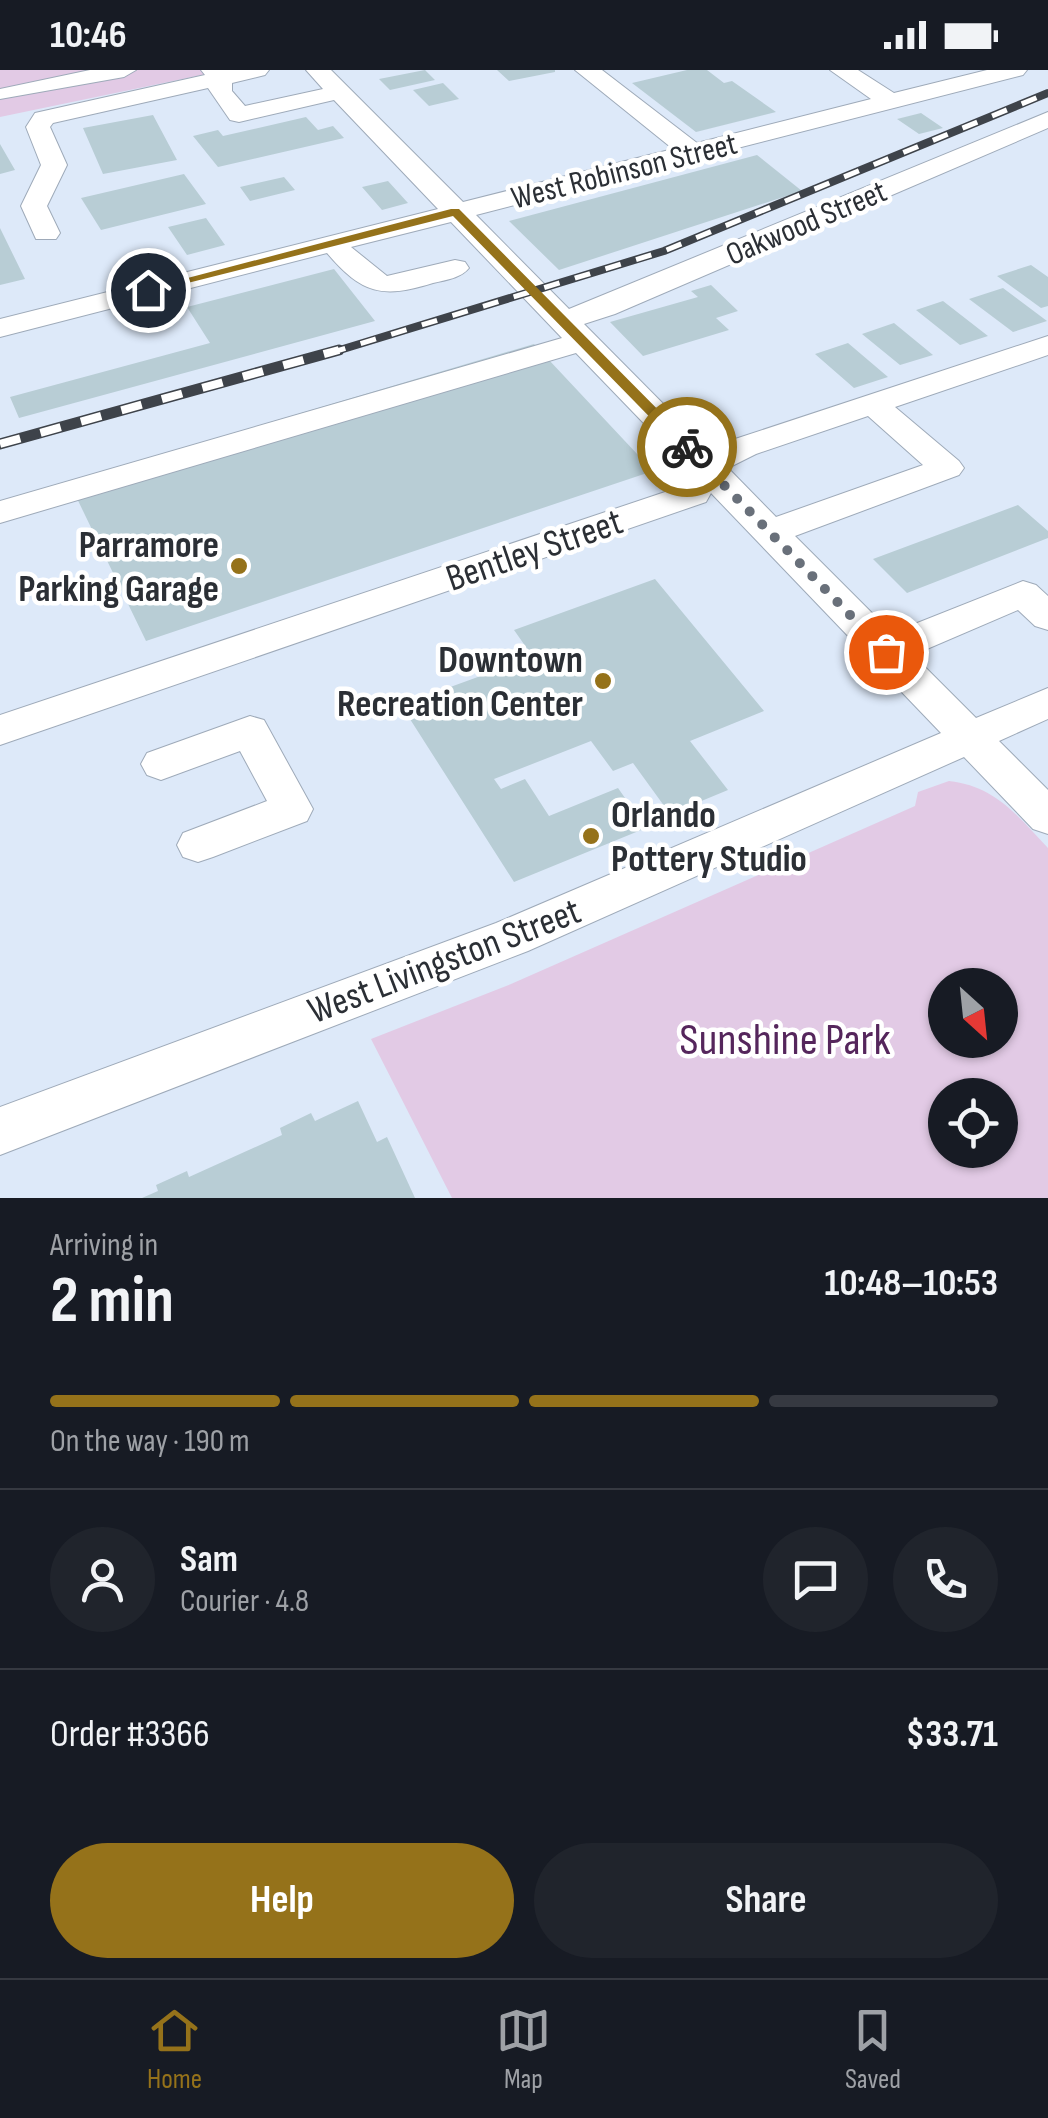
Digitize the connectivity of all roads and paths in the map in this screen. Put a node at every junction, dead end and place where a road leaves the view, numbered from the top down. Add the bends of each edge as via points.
1 (124, 70) edge
2 (257, 70) edge
3 (318, 70) edge
4 (587, 70) edge
5 (842, 70) edge
6 (1015, 70) edge
7 (217, 74) edge
8 (339, 92) junction
9 (7, 94) dead end
10 (892, 102) junction
11 (1048, 119) edge
12 (693, 152) junction
13 (455, 212) junction
14 (46, 233) dead end
15 (333, 243) junction
16 (455, 268) dead end
17 (0, 328) edge
18 (573, 331) junction
19 (1048, 345) edge
20 (873, 404) junction
21 (706, 466) junction
22 (0, 512) edge
23 (770, 532) junction
24 (1040, 598) edge
25 (886, 652) junction
26 (1048, 703) edge
27 (0, 730) edge
28 (970, 738) junction
29 (161, 764) dead end
30 (1048, 817) edge
31 (198, 845) dead end
32 (0, 1131) edge

1 - 9 street
2 - 7 street
3 - 8 street
4 - 12 street
5 - 10 street
6 - 10 street, West Robinson Street
7 - 8 street via 220,92 240,115
7 - 14 street via 44,118 38,126 56,170 34,206
8 - 13 street
10 - 12 street, West Robinson Street
11 - 18 street, Oakwood Street via 605,308
12 - 13 street, West Robinson Street
13 - 15 street, West Robinson Street
13 - 18 street
15 - 16 street via 363,279 377,285
15 - 17 street, West Robinson Street
18 - 21 street
18 - 22 street, Oakwood Street
19 - 20 street, Bentley Street
20 - 21 street, Bentley Street
20 - 23 street via 947,468
21 - 23 street
21 - 27 street, Bentley Street via 694,494
23 - 25 street
24 - 25 street
25 - 28 street
26 - 28 street, West Livingston Street
28 - 30 street
28 - 32 street, West Livingston Street via 512,937
29 - 31 street via 250,731 292,810

